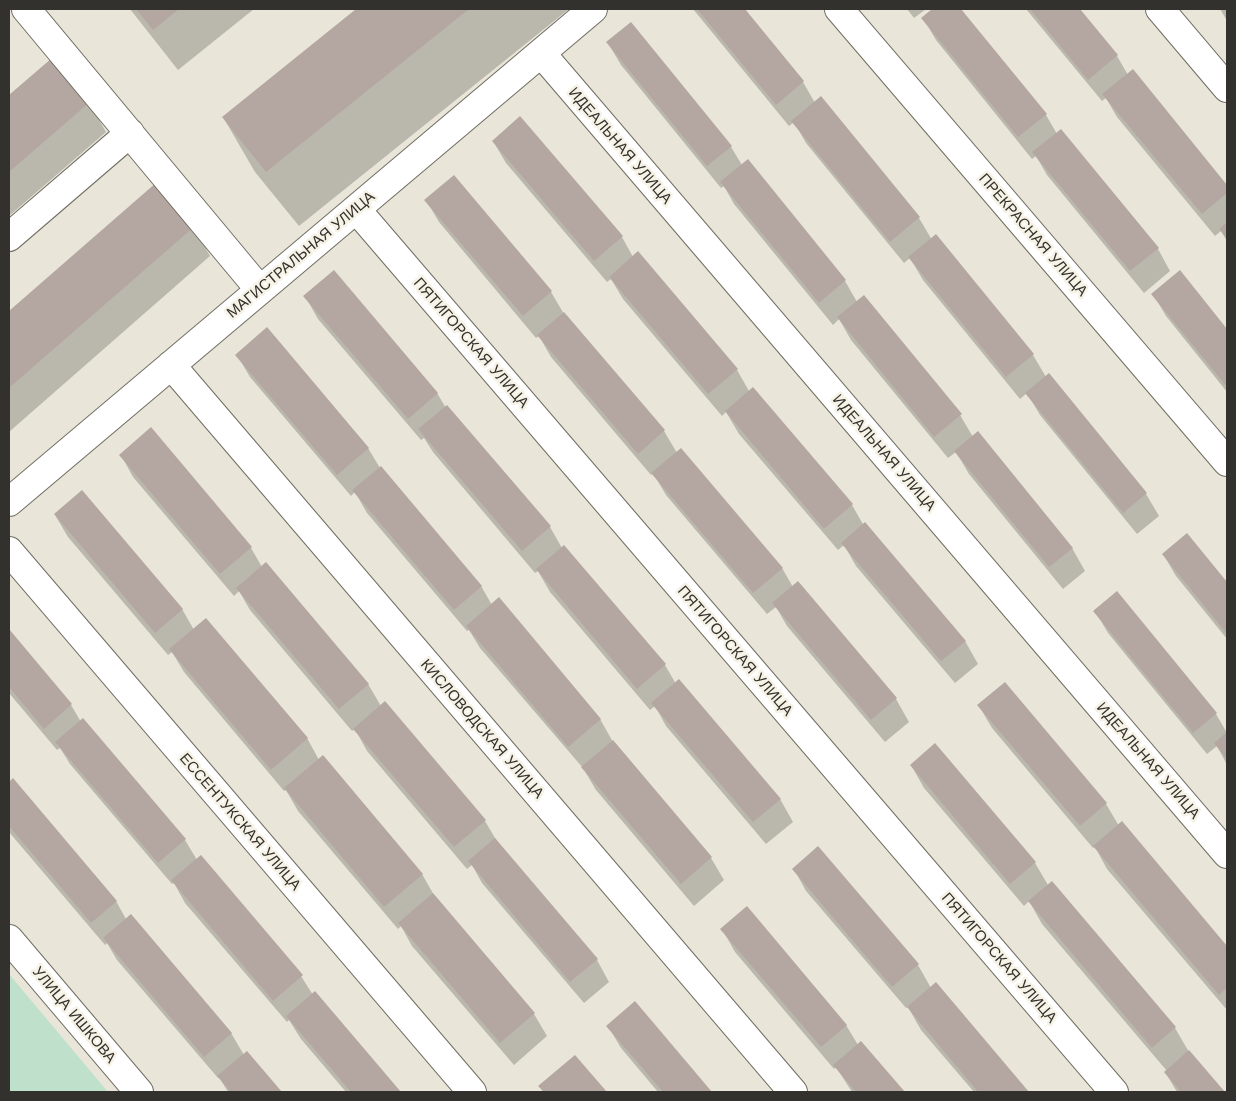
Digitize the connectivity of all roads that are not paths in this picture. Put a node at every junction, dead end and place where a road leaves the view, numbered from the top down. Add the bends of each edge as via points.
1 (18, 9) edge
2 (26, 9) edge
3 (593, 9) edge
4 (839, 9) edge
5 (1160, 9) edge
6 (9, 17) edge
7 (540, 53) junction
8 (1227, 88) edge
9 (130, 133) junction
10 (356, 209) junction
11 (9, 237) edge
12 (260, 290) junction
13 (171, 365) junction
14 (1227, 462) edge
15 (9, 502) edge
16 (9, 551) edge
17 (1227, 854) edge
18 (9, 938) edge
19 (139, 1092) edge
20 (472, 1092) edge
21 (793, 1092) edge
22 (1114, 1092) edge

1 - 6 street
2 - 9 street
3 - 7 street, МАГИСТРАЛЬНАЯ УЛИЦА
4 - 14 street, ПРЕКРАСНАЯ УЛИЦА
5 - 8 street
7 - 10 street, МАГИСТРАЛЬНАЯ УЛИЦА
7 - 17 street, ИДЕАЛЬНАЯ УЛИЦА
9 - 11 street
9 - 12 street
10 - 12 street, МАГИСТРАЛЬНАЯ УЛИЦА
10 - 22 street, ПЯТИГОРСКАЯ УЛИЦА
12 - 13 street, МАГИСТРАЛЬНАЯ УЛИЦА
13 - 15 street, МАГИСТРАЛЬНАЯ УЛИЦА
13 - 21 street, КИСЛОВОДСКАЯ УЛИЦА
16 - 20 street, ЕССЕНТУКСКАЯ УЛИЦА
18 - 19 street, УЛИЦА ИШКОВА

